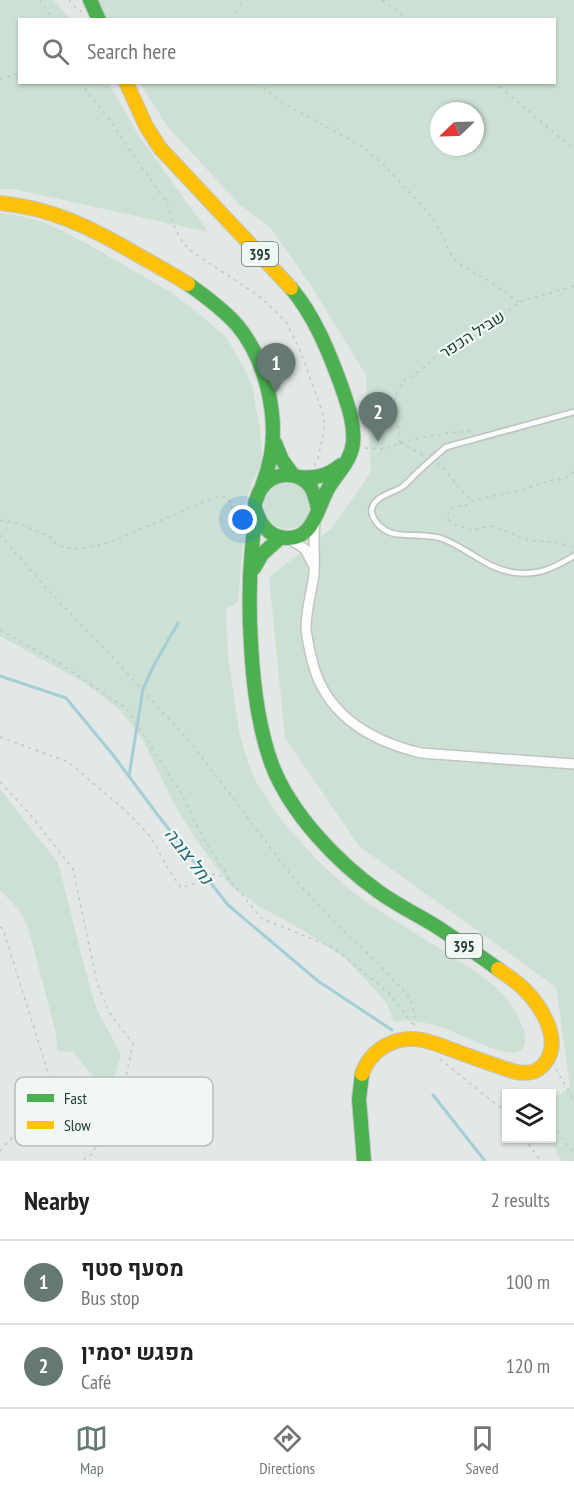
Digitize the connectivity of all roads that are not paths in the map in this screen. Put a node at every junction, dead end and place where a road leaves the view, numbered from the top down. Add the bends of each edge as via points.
1 (90, 0) edge
2 (98, 18) edge
3 (127, 84) edge
4 (0, 203) edge
5 (574, 412) edge
6 (273, 439) junction
7 (351, 452) junction
8 (296, 476) junction
9 (262, 486) junction
10 (255, 507) junction
11 (317, 515) junction
12 (285, 537) junction
13 (574, 556) edge
14 (314, 577) junction
15 (251, 581) junction
16 (574, 764) edge
17 (364, 1161) edge

1 - 2 main road
3 - 7 main road, 395 via 148,131 163,150 284,280 312,317 346,400 352,425
4 - 6 main road via 56,213 90,228 170,273 221,309 250,342 259,360 266,380
5 - 13 lane via 446,447 372,508 372,516 390,533 442,538 483,562 515,573 538,573
6 - 8 main road via 282,462
6 - 9 main road via 270,467
7 - 8 main road via 324,477
7 - 11 main road, 395
8 - 9 main road via 276,476
8 - 11 main road via 314,489
9 - 10 main road, 395
10 - 12 main road via 262,525 273,535
10 - 15 main road, 395
11 - 12 main road, 395 via 304,532
11 - 14 street
12 - 14 street via 309,555
12 - 15 main road, 395 via 258,559
14 - 16 street via 306,627 315,671 333,705 359,728 397,747 421,753
15 - 17 main road, 395 via 251,647 264,740 287,794 336,855 369,885 439,928 524,989 551,1034 549,1058 533,1074 519,1073 415,1038 384,1046 363,1068 360,1081

